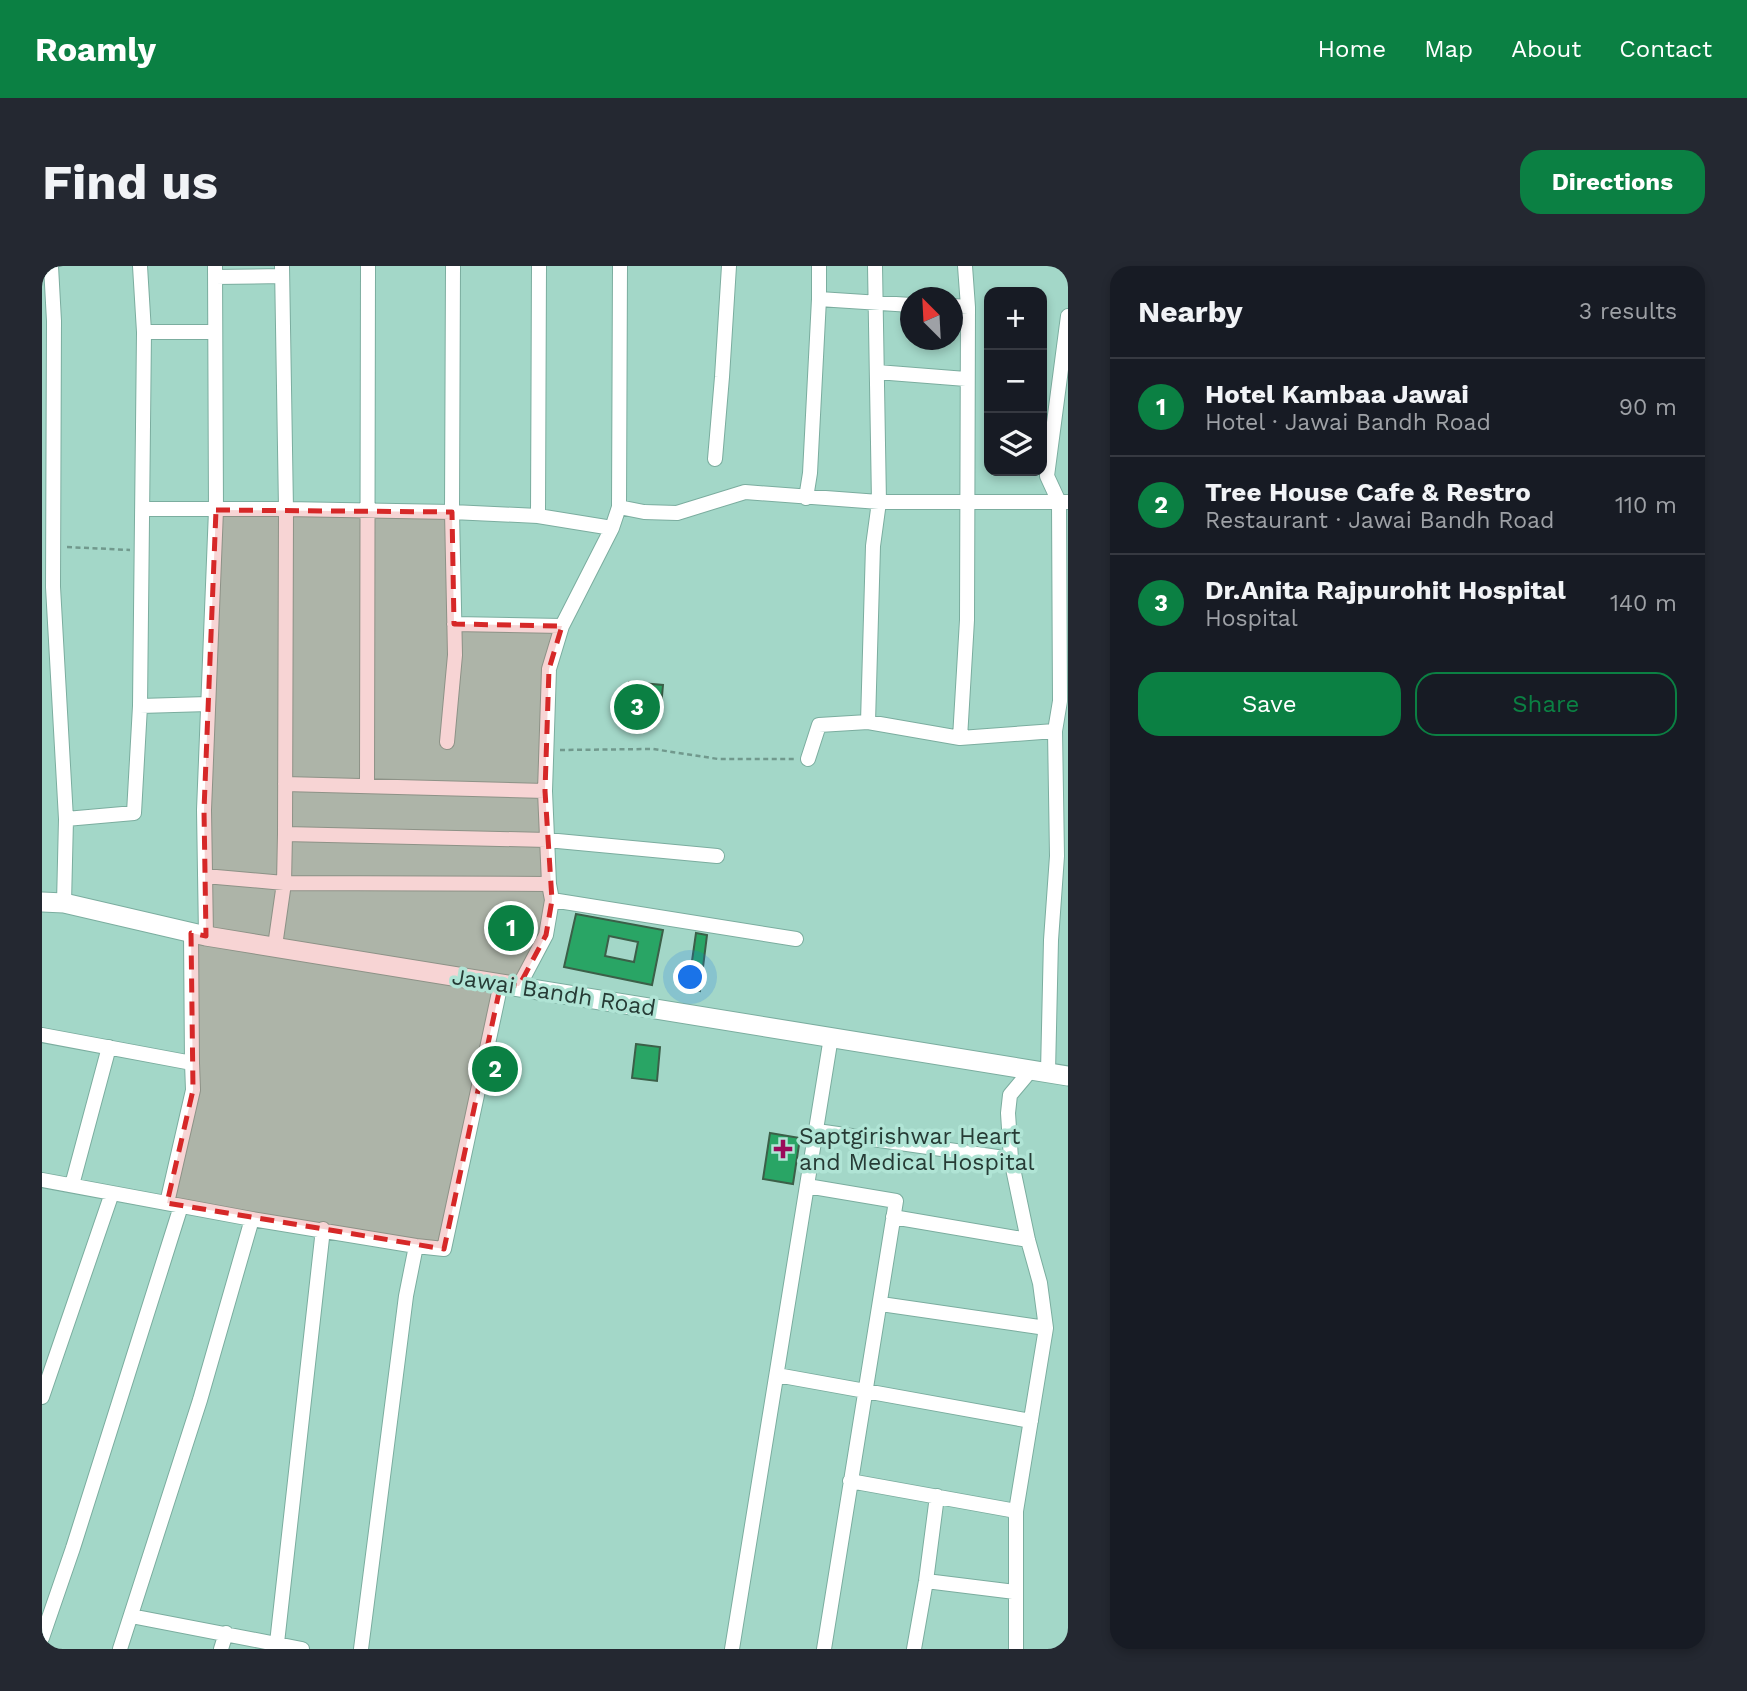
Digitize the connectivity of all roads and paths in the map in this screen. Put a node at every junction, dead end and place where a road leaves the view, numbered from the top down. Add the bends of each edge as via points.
1 (51, 266) edge
2 (141, 266) edge
3 (368, 266) edge
4 (453, 266) edge
5 (539, 266) edge
6 (620, 266) edge
7 (729, 266) edge
8 (820, 266) edge
9 (875, 266) edge
10 (965, 266) edge
11 (282, 271) edge
12 (215, 272) edge
13 (962, 287) edge
14 (819, 299) junction
15 (877, 304) junction
16 (900, 305) edge
17 (1068, 316) edge
18 (144, 332) junction
19 (214, 332) junction
20 (963, 343) edge
21 (877, 372) junction
22 (966, 379) junction
23 (715, 459) dead end
24 (806, 498) junction
25 (879, 502) junction
26 (967, 502) junction
27 (1064, 502) edge
28 (619, 507) junction
29 (142, 509) junction
30 (286, 509) junction
31 (216, 510) junction
32 (368, 511) junction
33 (452, 512) junction
34 (538, 516) junction
35 (612, 528) junction
36 (53, 547) junction
37 (142, 550) junction
38 (47, 587) edge
39 (454, 624) junction
40 (562, 626) junction
41 (1064, 701) edge
42 (208, 704) junction
43 (140, 706) junction
44 (868, 722) junction
45 (1055, 731) junction
46 (960, 738) junction
47 (447, 741) dead end
48 (547, 750) junction
49 (808, 759) joint
50 (285, 784) junction
51 (367, 786) junction
52 (545, 791) junction
53 (66, 818) junction
54 (285, 834) junction
55 (547, 840) junction
56 (718, 856) dead end
57 (205, 876) junction
58 (284, 883) junction
59 (549, 884) junction
60 (552, 900) junction
61 (42, 902) edge
62 (64, 903) junction
63 (198, 934) junction
64 (796, 939) dead end
65 (275, 946) junction
66 (510, 984) junction
67 (42, 1035) edge
68 (831, 1037) junction
69 (109, 1048) junction
70 (192, 1063) junction
71 (1039, 1071) junction
72 (1068, 1076) edge
73 (817, 1131) junction
74 (1011, 1158) junction
75 (42, 1180) edge
76 (72, 1185) junction
77 (807, 1186) junction
78 (112, 1193) junction
79 (174, 1205) junction
80 (893, 1217) junction
81 (252, 1219) junction
82 (323, 1229) junction
83 (1028, 1240) junction
84 (416, 1246) junction
85 (881, 1304) junction
86 (1046, 1328) junction
87 (48, 1356) edge
88 (776, 1375) junction
89 (864, 1392) junction
90 (42, 1397) edge
91 (1031, 1421) junction
92 (850, 1481) junction
93 (937, 1496) junction
94 (1016, 1510) junction
95 (926, 1581) junction
96 (1015, 1592) junction
97 (131, 1616) junction
98 (226, 1633) junction
99 (42, 1638) edge
100 (277, 1643) junction
101 (828, 1648) edge
102 (120, 1649) edge
103 (221, 1649) edge
104 (302, 1649) edge
105 (361, 1649) edge
106 (732, 1649) edge
107 (914, 1649) edge
108 (1016, 1649) edge

1 - 36 street
2 - 18 street
3 - 32 street
4 - 33 street
5 - 34 street
6 - 28 street
7 - 23 street
8 - 14 street
9 - 15 street
10 - 13 street
11 - 12 street
11 - 30 street
12 - 19 street
14 - 15 street
14 - 24 street
15 - 16 street
15 - 21 street
17 - 27 street via 1047,476
18 - 19 street
18 - 29 street
19 - 31 street
20 - 22 street
21 - 22 street
21 - 25 street
22 - 26 street
24 - 25 street
24 - 28 street via 746,492 677,513
25 - 26 street
25 - 44 street via 873,547
26 - 27 street
26 - 46 street
27 - 41 street
28 - 35 street
29 - 31 street
29 - 37 street
30 - 31 street
30 - 32 street
30 - 50 street
31 - 42 street
32 - 33 street
32 - 51 street
33 - 34 street
33 - 39 street
34 - 35 street
35 - 40 street
36 - 37 path
36 - 38 street
37 - 43 street
38 - 53 street
39 - 40 street
39 - 47 street
40 - 48 street via 549,668
41 - 45 street
42 - 43 street
42 - 57 street
43 - 53 street via 134,813
44 - 46 street
44 - 49 street via 819,725
45 - 46 street
45 - 71 street via 1057,856
48 - 49 path via 653,749 718,759
48 - 52 street
50 - 51 street
50 - 54 street
51 - 52 street
52 - 55 street
53 - 62 street
54 - 55 street
54 - 58 street
55 - 56 street
55 - 59 street
57 - 58 street
57 - 63 street
58 - 59 street
58 - 65 street
59 - 60 street
60 - 64 street
60 - 66 street via 546,935
61 - 62 street, Jawai Bandh Road
62 - 63 street, Jawai Bandh Road
63 - 65 street, Jawai Bandh Road
63 - 70 street
65 - 66 street, Jawai Bandh Road
66 - 68 street, Jawai Bandh Road
66 - 84 street via 444,1249
67 - 69 street
68 - 71 street, Jawai Bandh Road
68 - 73 street
69 - 70 street
69 - 76 street
70 - 79 street via 193,1090
71 - 72 street, Jawai Bandh Road
71 - 74 street via 1010,1095
73 - 74 street
73 - 77 street
74 - 83 street
75 - 76 street
76 - 78 street
77 - 80 street via 895,1201
77 - 88 street
78 - 79 street
78 - 87 street
79 - 81 street
79 - 99 street
80 - 83 street
80 - 85 street
81 - 82 street
81 - 97 street
82 - 84 street
82 - 100 street
83 - 86 street
84 - 105 street
85 - 86 street
85 - 89 street
86 - 91 street
87 - 90 street
88 - 89 street
88 - 106 street
89 - 91 street
89 - 92 street
91 - 94 street
92 - 93 street
92 - 101 street
93 - 94 street
93 - 95 street
94 - 96 street
95 - 96 street
95 - 107 street
96 - 108 street
97 - 98 street
97 - 102 street
98 - 100 street
98 - 103 street
100 - 104 street

